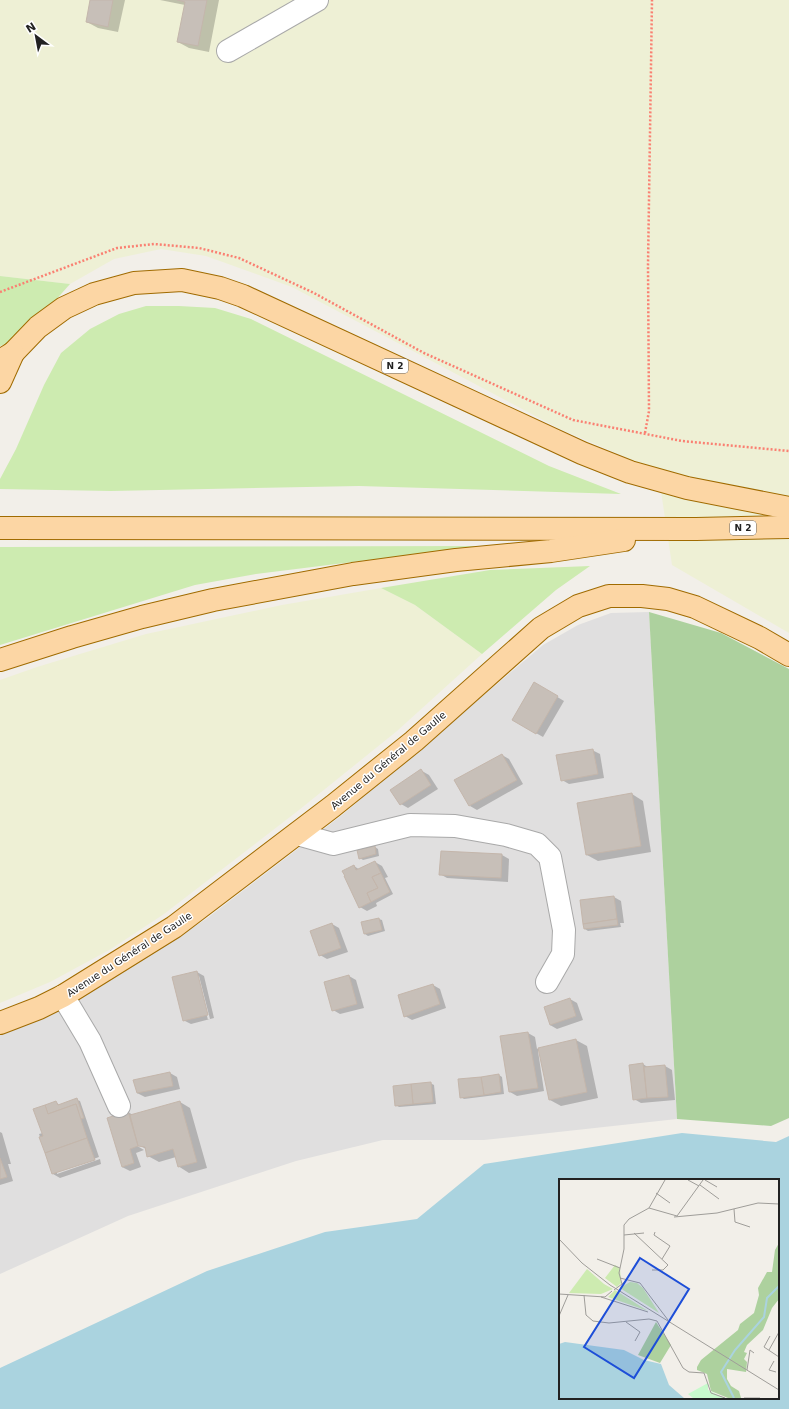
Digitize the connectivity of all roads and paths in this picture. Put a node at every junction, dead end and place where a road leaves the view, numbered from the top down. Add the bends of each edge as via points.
1 (317, 0) edge
2 (652, 0) edge
3 (228, 51) dead end
4 (6, 357) edge
5 (0, 382) edge
6 (789, 451) edge
7 (789, 508) edge
8 (789, 527) edge
9 (0, 528) edge
10 (696, 529) junction
11 (789, 655) edge
12 (0, 660) edge
13 (297, 834) junction
14 (547, 982) dead end
15 (63, 996) junction
16 (0, 1023) edge
17 (119, 1106) dead end

1 - 3 street
2 - 6 path via 649,411 645,433 682,441
4 - 5 main road, N 2
4 - 7 main road, N 2 via 57,313 94,294 134,283 182,280 243,296 582,453 630,472 687,488
8 - 10 main road, N 2
9 - 10 main road, N 2
10 - 12 main road, N 2 via 551,551 360,573 213,600 142,617
11 - 13 main road, Avenue du Général de Gaulle via 760,638 696,608 668,599 609,596 578,606 541,628 414,740
13 - 14 street via 333,844 410,825 455,826 506,835 537,844 550,857 564,930 563,954
13 - 15 main road, Avenue du Général de Gaulle via 174,927
15 - 16 main road, Avenue du Général de Gaulle
15 - 17 street via 90,1041

